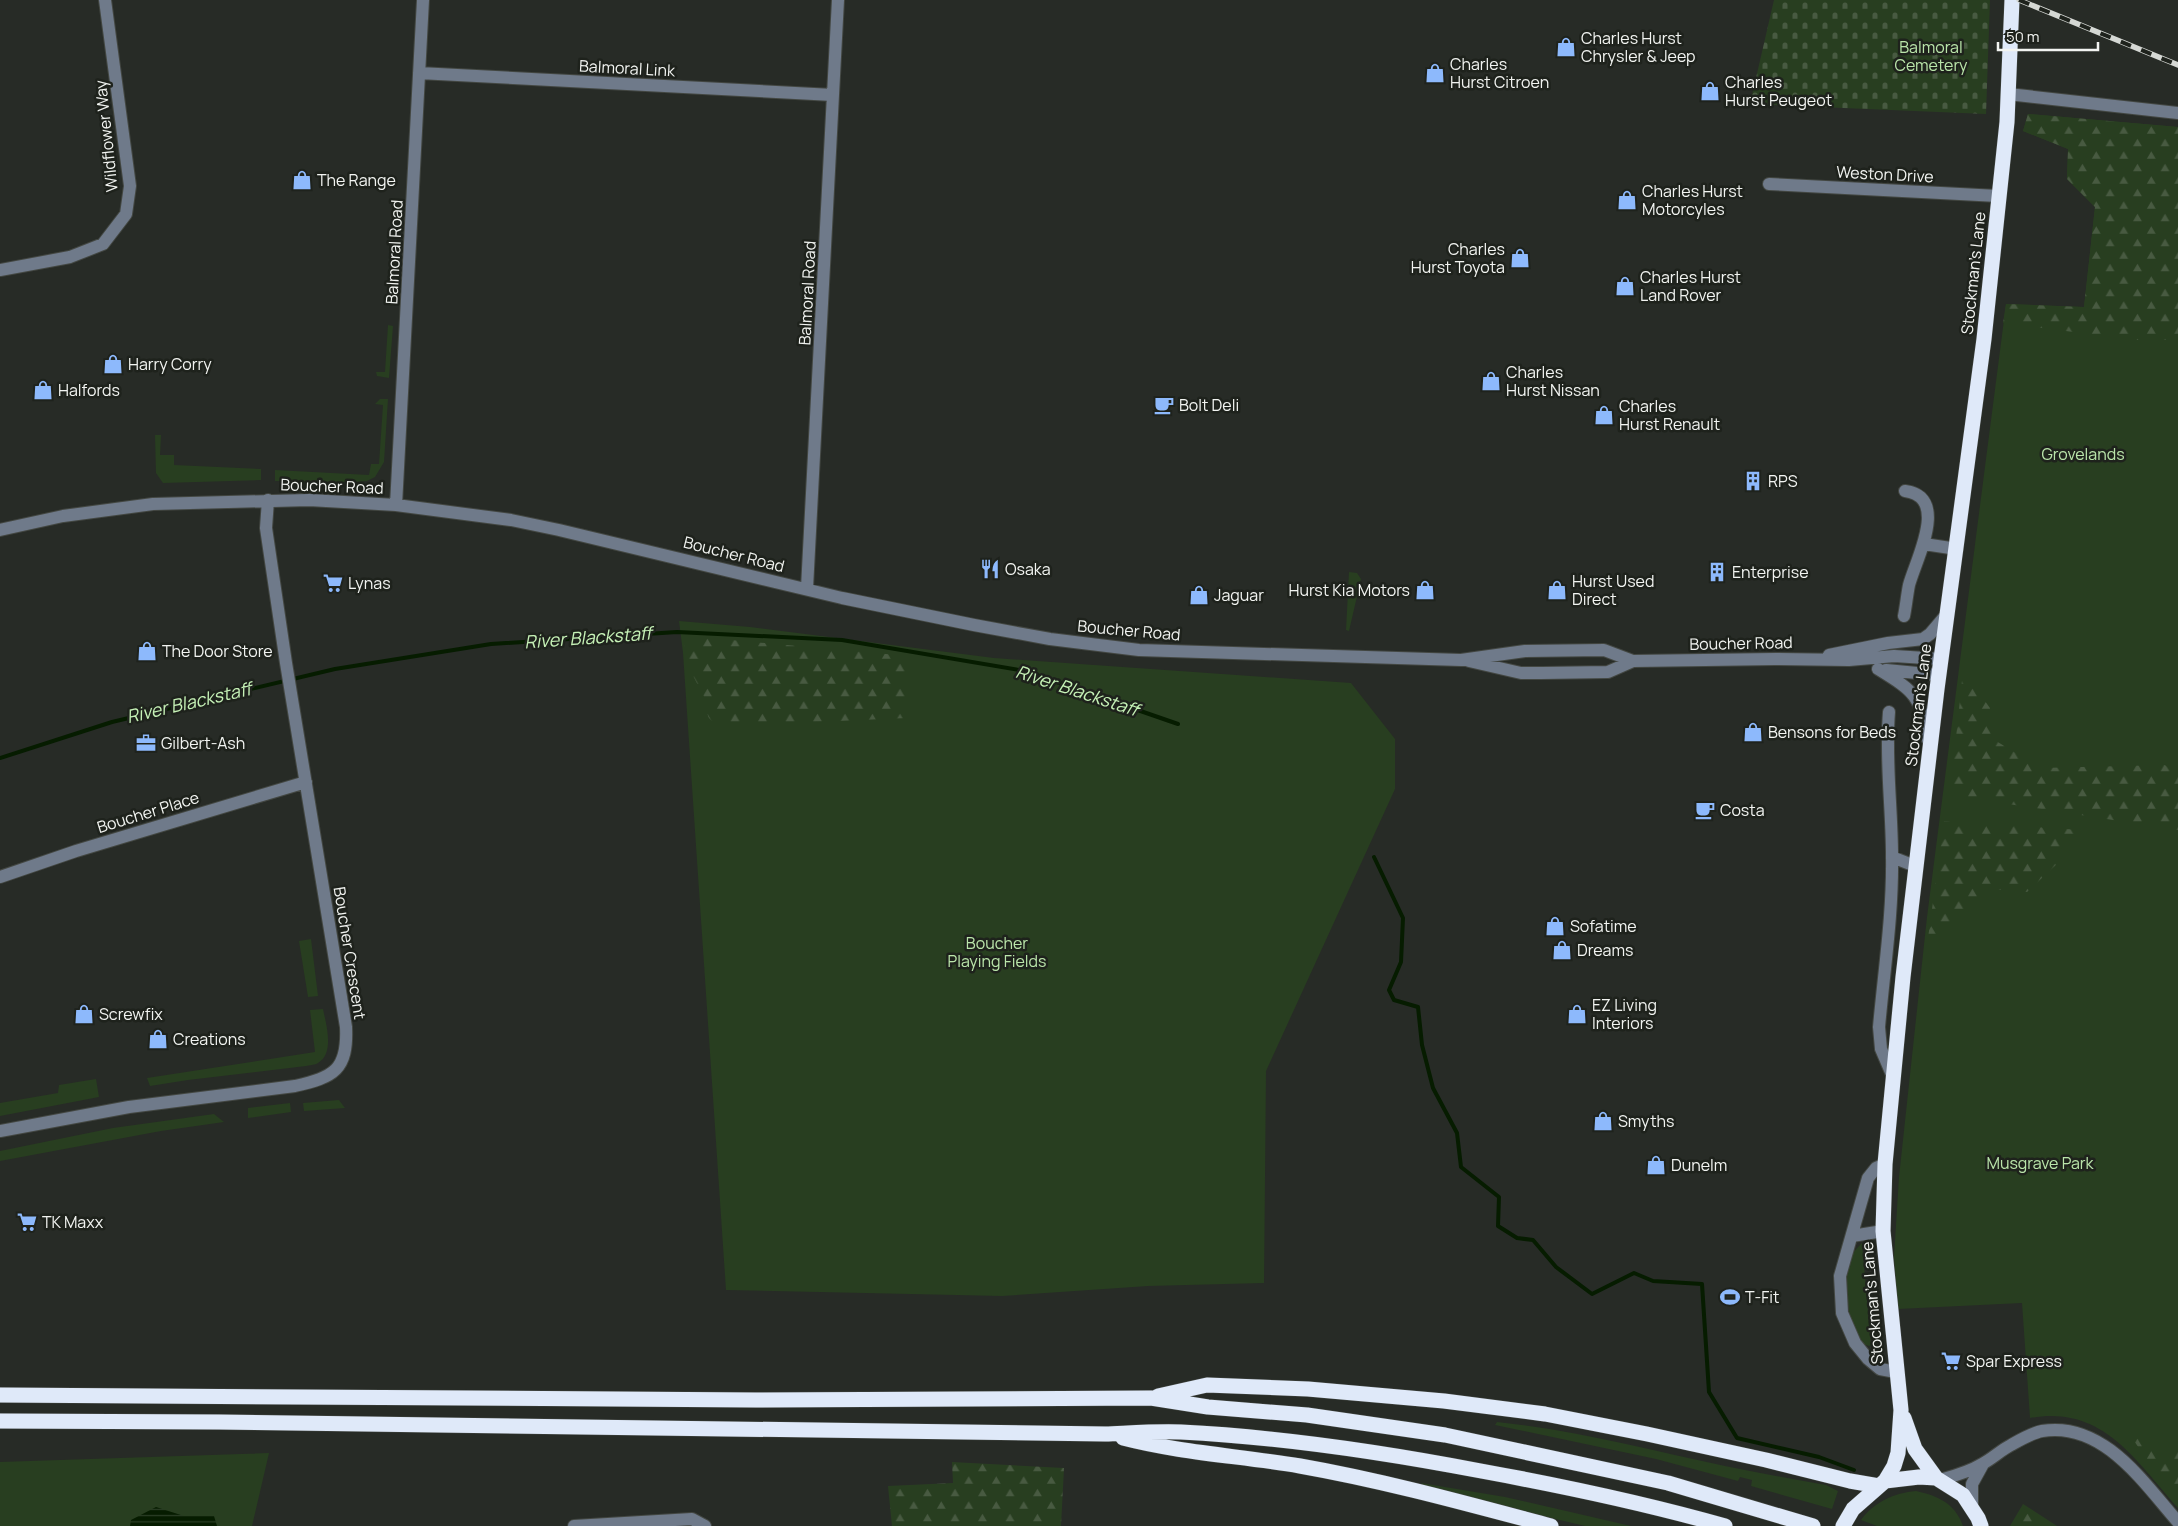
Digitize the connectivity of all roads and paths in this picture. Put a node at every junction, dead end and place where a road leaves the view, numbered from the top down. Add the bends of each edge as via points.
1 (104, 0) edge
2 (423, 0) edge
3 (838, 0) edge
4 (2012, 0) edge
5 (419, 73) junction
6 (2008, 94) junction
7 (833, 95) junction
8 (2178, 113) edge
9 (1769, 184) dead end
10 (1998, 196) junction
11 (0, 270) edge
12 (1905, 491) dead end
13 (268, 500) junction
14 (396, 505) junction
15 (0, 530) edge
16 (1924, 544) junction
17 (1956, 549) junction
18 (806, 588) junction
19 (1947, 614) junction
20 (1904, 616) dead end
21 (1807, 659) junction
22 (1941, 659) junction
23 (1461, 660) junction
24 (1849, 660) junction
25 (1633, 661) junction
26 (1878, 669) junction
27 (1938, 675) junction
28 (1889, 712) dead end
29 (1930, 750) junction
30 (306, 782) junction
31 (1892, 857) junction
32 (1915, 866) junction
33 (0, 877) edge
34 (1893, 1077) junction
35 (0, 1131) edge
36 (1884, 1164) junction
37 (1883, 1230) junction
38 (1852, 1236) junction
39 (1896, 1372) junction
40 (0, 1395) edge
41 (1151, 1398) junction
42 (1901, 1410) junction
43 (0, 1421) edge
44 (1105, 1434) junction
45 (1983, 1464) junction
46 (1938, 1479) junction
47 (1882, 1483) junction
48 (1980, 1519) edge
49 (2178, 1522) edge
50 (574, 1526) edge
51 (705, 1526) edge
52 (1552, 1526) edge
53 (1725, 1526) edge
54 (1813, 1526) edge
55 (1843, 1526) edge

1 - 11 street, Wildflower Way via 130,186 126,214 103,244 70,257
2 - 5 street, Balmoral Road
3 - 7 street, Balmoral Road
4 - 6 highway, Stockman's Lane
5 - 7 street, Balmoral Link
5 - 14 street, Balmoral Road
6 - 8 street
6 - 10 highway, Stockman's Lane
7 - 18 street, Balmoral Road
9 - 10 street, Weston Drive
10 - 17 highway, Stockman's Lane via 1984,339
12 - 16 street via 1916,492 1924,499 1928,510
13 - 14 street, Boucher Road
13 - 15 street, Boucher Road via 153,504 63,516
13 - 30 street, Boucher Crescent via 266,528
14 - 18 street, Boucher Road via 511,520
16 - 17 street
16 - 20 street via 1909,585
17 - 19 highway, Stockman's Lane
18 - 23 street, Boucher Road via 974,625 1139,650
19 - 21 street via 1923,639
19 - 22 highway, Stockman's Lane
21 - 24 street, Boucher Road
21 - 25 street, Boucher Road
22 - 24 street, Boucher Road via 1894,656
22 - 27 highway, Stockman's Lane
23 - 25 street, Boucher Road via 1525,651 1604,650
23 - 25 street, Boucher Road via 1521,673 1608,672
24 - 26 street, Boucher Road
26 - 27 street, Boucher Road
26 - 29 street via 1912,692 1923,714
27 - 29 highway, Stockman's Lane
28 - 31 street, Stockman's Lane
29 - 32 highway, Stockman's Lane
30 - 33 street, Boucher Place
30 - 35 street, Boucher Crescent via 346,1027 347,1048 338,1068 319,1081 295,1086 136,1106
31 - 32 street
31 - 34 street, Stockman's Lane via 1879,1027 1881,1049
32 - 34 highway, Stockman's Lane
34 - 36 highway, Stockman's Lane
36 - 37 highway, Stockman's Lane
36 - 38 street, Stockman's Lane via 1868,1178
37 - 38 street, Stockman's Lane
37 - 39 highway, Stockman's Lane
38 - 39 street, Stockman's Lane via 1840,1276 1842,1313 1855,1342 1868,1360 1880,1369
39 - 42 highway, Stockman's Lane
40 - 41 highway via 746,1400
41 - 47 highway via 1207,1385 1444,1400 1545,1414 1850,1481
41 - 54 highway via 1208,1407 1307,1415 1445,1435 1668,1483
42 - 46 highway, Stockman's Lane via 1915,1449
42 - 47 highway, Stockman's Lane via 1898,1452 1894,1466
43 - 44 highway
44 - 52 highway via 1160,1448 1302,1467
44 - 53 highway via 1179,1432 1284,1440 1422,1460 1576,1488
45 - 46 street via 1966,1473
45 - 48 street via 1972,1484
45 - 49 street via 2009,1445 2040,1432 2063,1430 2081,1434 2116,1454
46 - 47 highway via 1913,1477
46 - 48 highway via 1963,1495
47 - 55 highway via 1853,1510
50 - 51 street via 692,1519

